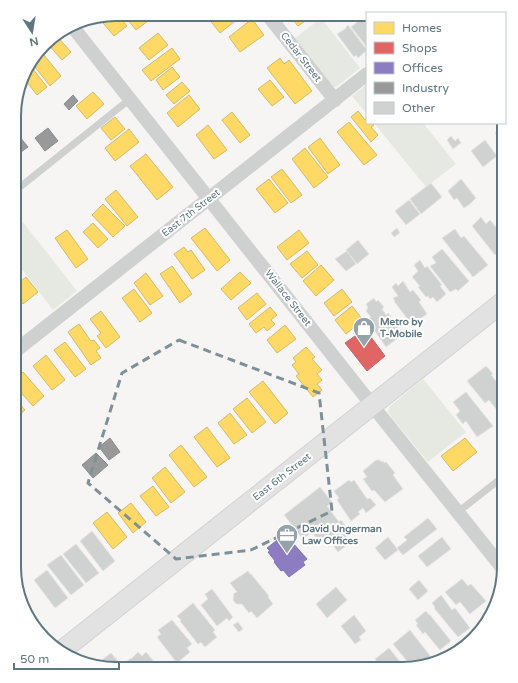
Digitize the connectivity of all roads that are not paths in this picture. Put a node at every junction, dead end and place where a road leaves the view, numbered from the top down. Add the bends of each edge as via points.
1 (273, 21) edge
2 (75, 30) edge
3 (366, 75) edge
4 (130, 99) junction
5 (335, 100) junction
6 (21, 186) edge
7 (210, 199) junction
8 (497, 307) edge
9 (21, 347) edge
10 (372, 406) junction
11 (497, 481) edge
12 (458, 512) junction
13 (497, 561) edge
14 (66, 647) edge

1 - 5 street, Cedar Street
2 - 4 street, Wallace Street
3 - 5 street, East 7th Street
4 - 6 lane
4 - 7 street, Wallace Street
5 - 7 street, East 7th Street
7 - 9 street, East 7th Street
7 - 10 street, Wallace Street
8 - 10 main road, East 6th Street
10 - 12 street, Wallace Street
10 - 14 main road, East 6th Street
11 - 12 lane
12 - 13 street, Wallace Street

